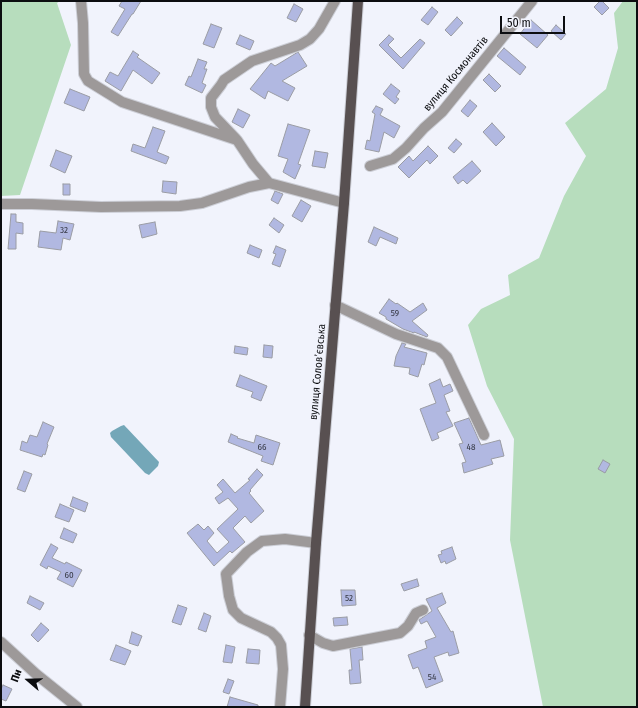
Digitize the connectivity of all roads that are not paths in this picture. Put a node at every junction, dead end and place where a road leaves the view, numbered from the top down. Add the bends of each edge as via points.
1 (81, 1) edge
2 (335, 1) edge
3 (358, 1) edge
4 (532, 1) edge
5 (238, 140) junction
6 (370, 166) dead end
7 (269, 183) junction
8 (344, 203) junction
9 (1, 204) edge
10 (335, 305) junction
11 (484, 435) dead end
12 (316, 543) junction
13 (423, 610) dead end
14 (309, 634) junction
15 (1, 642) edge
16 (77, 707) edge
17 (280, 707) edge
18 (305, 707) edge

1 - 5 street via 84,74 88,82 122,102
2 - 5 street via 319,29 310,39 300,45 252,61 224,80 211,98 215,117
3 - 8 main road, вулиця Соловʼєвська
4 - 6 street, вулиця Космонавтів via 442,112 393,159
5 - 7 street
7 - 8 street
7 - 9 street via 202,203 180,206
8 - 10 main road, вулиця Соловʼєвська
10 - 11 street via 396,334 438,348 447,357
10 - 12 main road, вулиця Соловʼєвська
12 - 14 main road, вулиця Соловʼєвська
12 - 17 street via 285,539 262,541 247,552 226,574 233,610 241,618 271,632 281,645 283,669
13 - 14 street via 416,613 400,633 333,646
14 - 18 main road, вулиця Соловʼєвська
15 - 16 street

